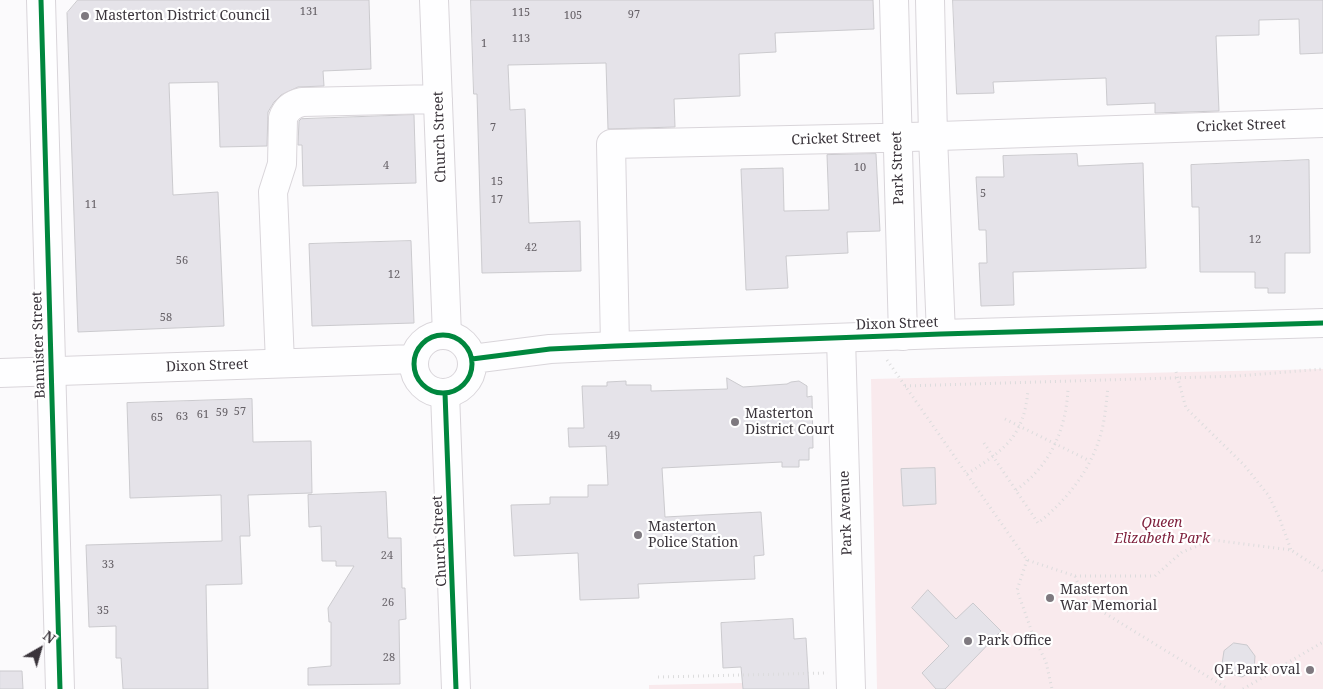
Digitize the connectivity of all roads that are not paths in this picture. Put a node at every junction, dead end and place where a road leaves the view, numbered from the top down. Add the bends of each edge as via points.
1 (41, 0) edge
2 (434, 0) edge
3 (894, 0) edge
4 (930, 0) edge
5 (438, 99) junction
6 (1323, 123) edge
7 (933, 136) junction
8 (897, 137) junction
9 (1323, 323) edge
10 (942, 334) junction
11 (447, 335) junction
12 (903, 336) junction
13 (841, 338) junction
14 (614, 346) junction
15 (414, 359) junction
16 (472, 359) junction
17 (280, 363) junction
18 (51, 371) junction
19 (0, 373) edge
20 (445, 393) junction
21 (851, 681) edge
22 (60, 689) edge
23 (456, 689) edge

1 - 18 street, Bannister Street
2 - 5 street, Church Street
3 - 8 street, Park Street
4 - 7 street
5 - 11 street, Church Street
5 - 17 street via 302,102 285,112 282,164 273,187
6 - 7 street, Cricket Street
7 - 8 street, Cricket Street
7 - 10 street
8 - 12 street, Park Street
8 - 14 street, Cricket Street via 611,144
9 - 10 street, Dixon Street
10 - 12 street, Dixon Street
11 - 15 street via 436,335 426,340
11 - 16 street via 468,348
12 - 13 street, Dixon Street
13 - 14 street, Dixon Street
13 - 21 street, Park Avenue
14 - 16 street, Dixon Street via 550,349
15 - 17 street, Dixon Street
15 - 20 street via 414,369 423,385 434,392
16 - 20 street via 472,370 466,382
17 - 18 street, Dixon Street
18 - 19 street, Dixon Street
18 - 22 street, Bannister Street
20 - 23 street, Church Street

